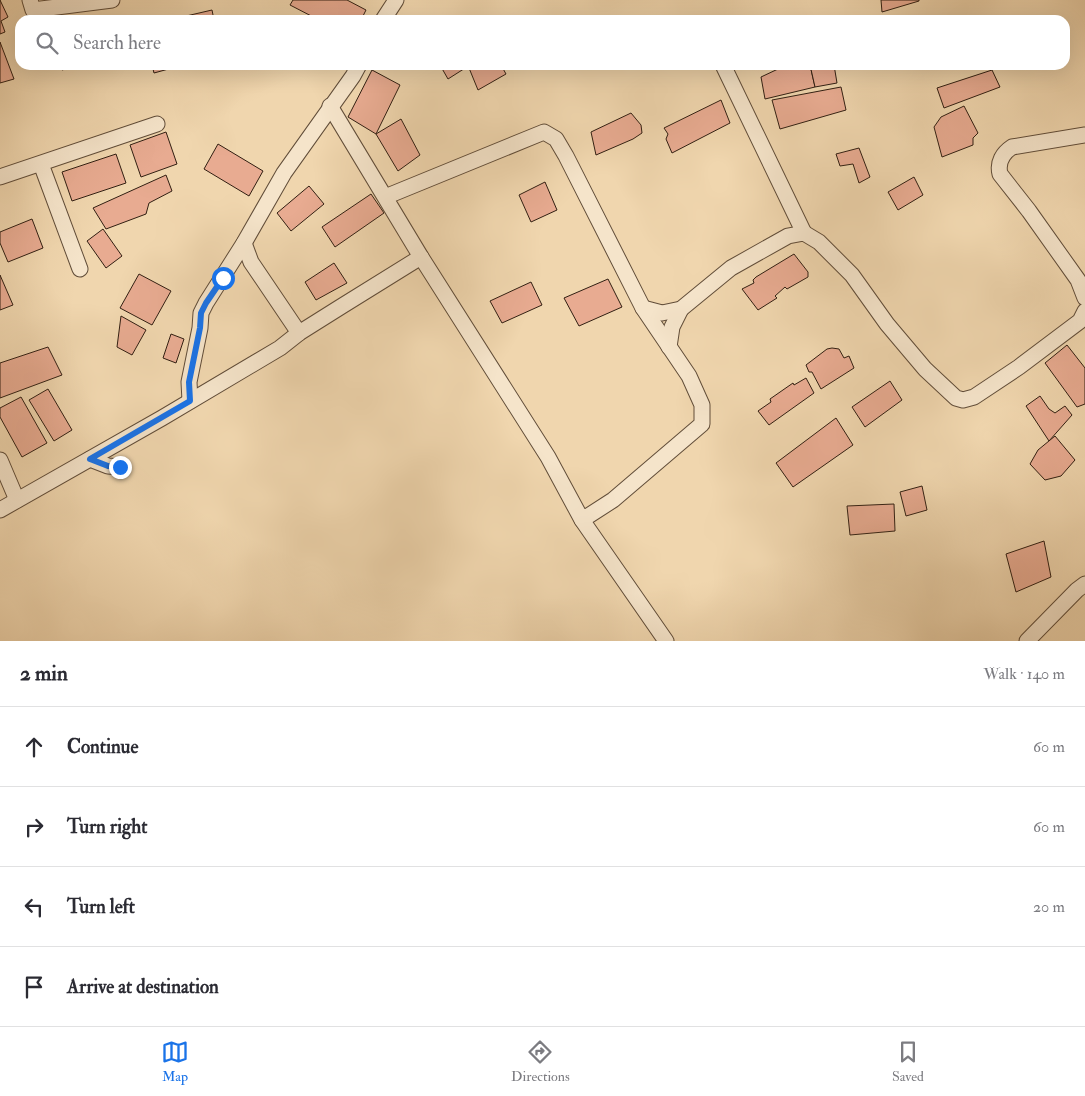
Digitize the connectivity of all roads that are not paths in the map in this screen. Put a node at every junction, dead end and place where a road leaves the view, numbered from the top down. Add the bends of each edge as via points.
1 (30, 0) edge
2 (112, 0) edge
3 (396, 0) edge
4 (386, 15) edge
5 (356, 70) edge
6 (725, 70) edge
7 (330, 106) junction
8 (157, 124) dead end
9 (1085, 135) edge
10 (41, 164) junction
11 (0, 177) edge
12 (385, 197) junction
13 (804, 233) junction
14 (244, 243) junction
15 (421, 257) junction
16 (80, 269) dead end
17 (1085, 298) edge
18 (643, 308) junction
19 (681, 309) junction
20 (1085, 311) edge
21 (299, 333) junction
22 (669, 346) junction
23 (190, 401) junction
24 (90, 459) junction
25 (0, 460) edge
26 (120, 467) dead end
27 (17, 500) junction
28 (0, 510) edge
29 (582, 520) junction
30 (1085, 584) edge
31 (666, 641) edge
32 (1028, 641) edge

1 - 2 street via 33,10
3 - 4 street
5 - 7 street
6 - 13 street
7 - 12 street
7 - 14 street via 284,173
8 - 10 street
9 - 17 street via 1012,147 1005,152 998,167 1078,280
10 - 11 street
10 - 16 street
12 - 15 street
12 - 18 street via 544,132 556,139 566,156
13 - 19 street via 788,236 731,268
13 - 20 street via 819,242 852,275 887,324 925,368 956,398 963,400 974,397 1019,367 1080,321
14 - 21 street via 251,262
14 - 23 street via 201,313 189,382
15 - 21 street
15 - 29 street via 548,457
18 - 19 street via 662,313
18 - 22 street
19 - 22 street via 672,327
21 - 23 street via 280,348
22 - 29 street via 689,376 702,405 702,424 613,500
23 - 24 street
24 - 26 street
24 - 27 street
25 - 27 street
27 - 28 street
29 - 31 street
30 - 32 street

